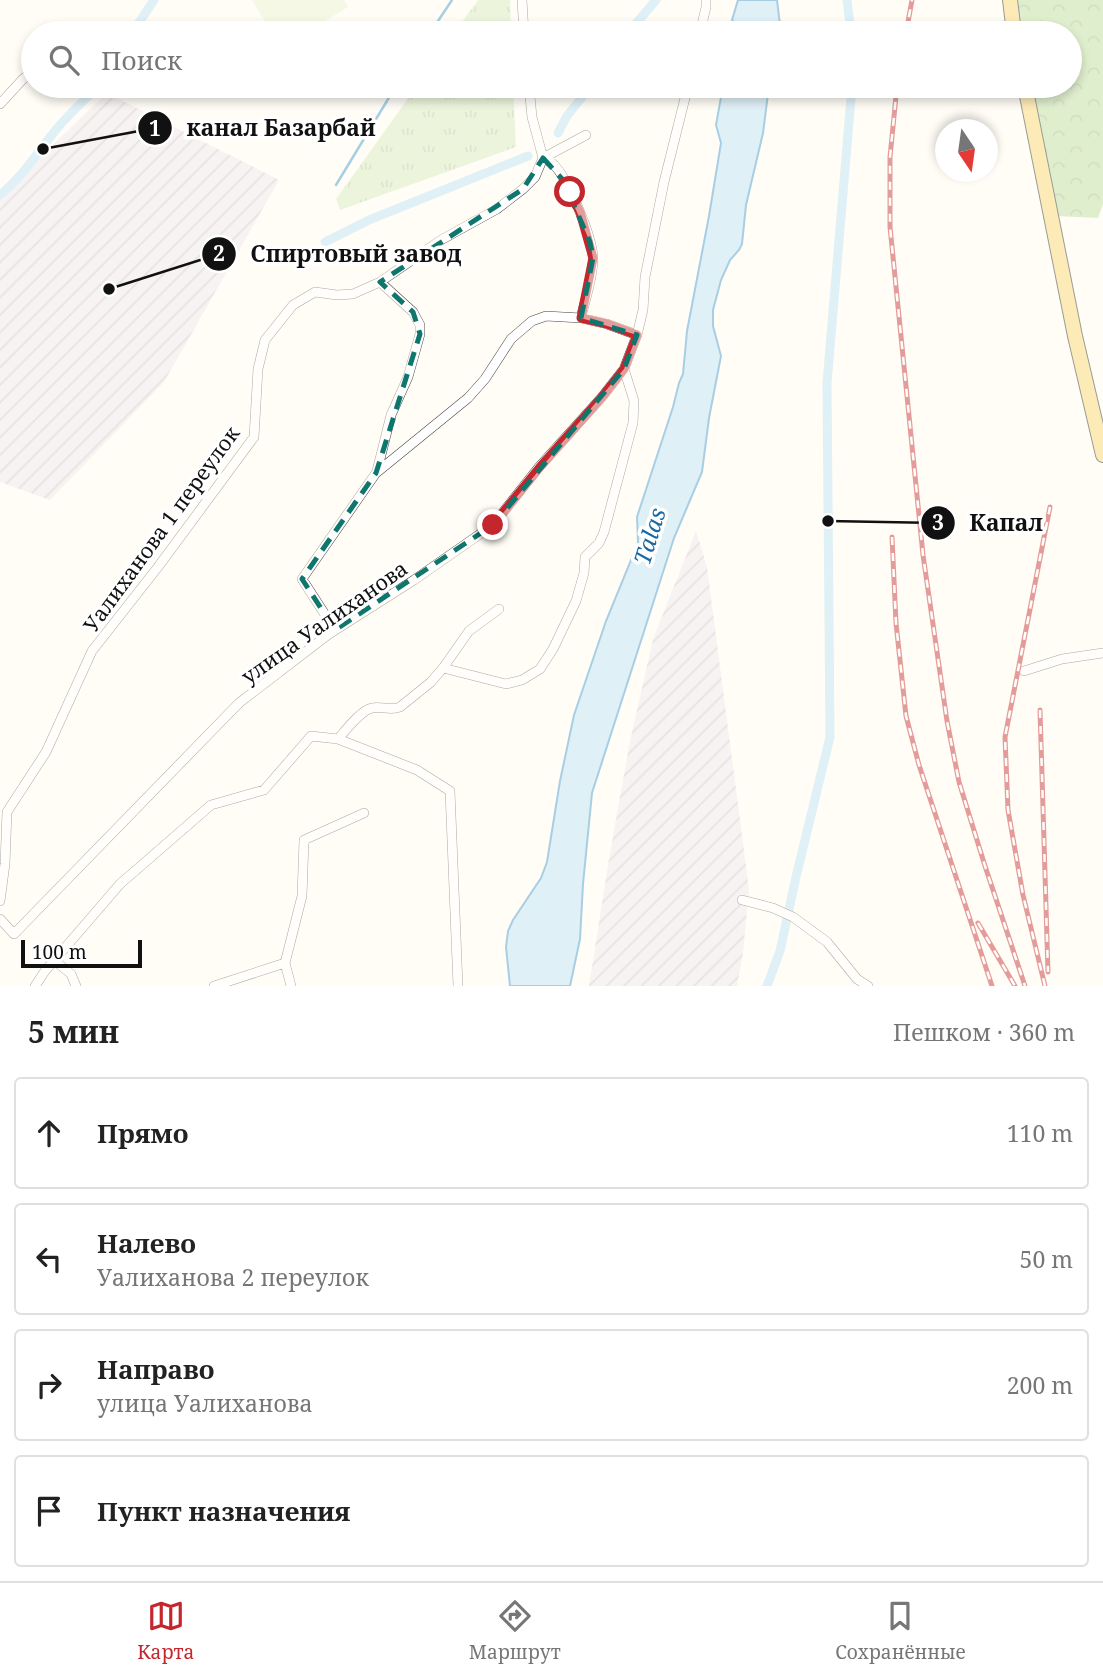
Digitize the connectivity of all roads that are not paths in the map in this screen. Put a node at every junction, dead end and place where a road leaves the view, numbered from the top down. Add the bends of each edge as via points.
1 (522, 0) edge
2 (706, 0) edge
3 (1010, 0) edge
4 (523, 21) edge
5 (703, 21) edge
6 (1013, 21) edge
7 (21, 81) edge
8 (530, 98) edge
9 (685, 98) edge
10 (1027, 98) edge
11 (0, 104) edge
12 (586, 135) dead end
13 (543, 158) junction
14 (380, 282) junction
15 (581, 318) junction
16 (637, 335) junction
17 (624, 369) junction
18 (1103, 455) edge
19 (376, 472) junction
20 (499, 609) dead end
21 (335, 630) junction
22 (1103, 653) edge
23 (443, 668) junction
24 (1024, 671) dead end
25 (338, 739) junction
26 (364, 813) dead end
27 (742, 900) dead end
28 (0, 901) edge
29 (0, 919) edge
30 (54, 960) junction
31 (285, 963) junction
32 (35, 986) edge
33 (76, 986) edge
34 (214, 986) edge
35 (291, 986) edge
36 (458, 986) edge
37 (868, 986) edge

1 - 4 street
2 - 5 street
3 - 6 main road
7 - 11 street
8 - 13 street
9 - 16 street, улица Уалиханова via 645,277
10 - 18 main road
12 - 13 street, Уалиханова 1 переулок
13 - 14 street, Уалиханова 1 переулок via 535,177 497,209
13 - 15 street via 564,180 590,242 593,258
14 - 19 street via 413,312 420,334
14 - 28 street, Уалиханова 1 переулок via 353,294 315,292 293,305 265,340 258,369 254,437 92,651 46,752 7,812
15 - 16 street
15 - 19 street via 546,316 521,328 468,398
16 - 17 street, улица Уалиханова
17 - 21 street, улица Уалиханова via 493,525
17 - 23 street via 634,401 633,423 604,532 585,557 576,601 553,649 529,677 506,684
19 - 21 street via 302,579
20 - 23 street via 469,631
21 - 29 street, улица Уалиханова via 239,703 14,934
22 - 24 street
23 - 25 street via 400,707 366,711
25 - 30 street via 311,736 264,790 211,805 120,884
25 - 36 street via 417,770 450,791
26 - 31 street via 304,839 302,896
27 - 37 street via 793,918 827,942
30 - 32 street
30 - 33 street via 71,974
31 - 34 street
31 - 35 street

